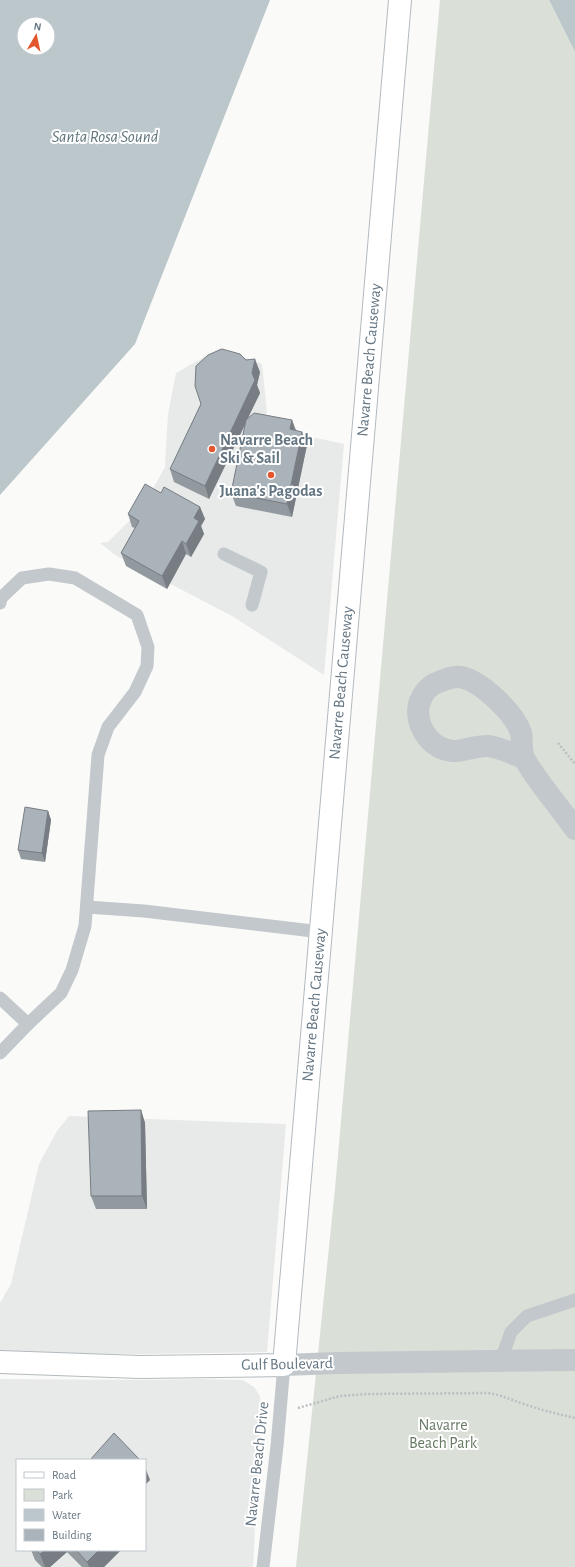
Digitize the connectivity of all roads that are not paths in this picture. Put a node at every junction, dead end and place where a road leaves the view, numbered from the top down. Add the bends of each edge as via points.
1 (400, 0) edge
2 (224, 554) dead end
3 (0, 603) edge
4 (252, 605) dead end
5 (524, 758) junction
6 (575, 828) edge
7 (87, 907) junction
8 (321, 932) junction
9 (0, 998) edge
10 (28, 1024) junction
11 (0, 1053) edge
12 (575, 1300) edge
13 (501, 1360) junction
14 (575, 1360) edge
15 (0, 1362) edge
16 (284, 1365) junction
17 (263, 1567) edge

1 - 8 main road, Navarre Beach Causeway
2 - 4 lane via 261,572
3 - 7 lane via 1,598 22,578 49,574 75,578 137,615 148,647 147,666 135,692 108,727 98,755
5 - 5 street via 520,732 514,718 475,682 459,677 444,679 430,687 422,696 418,708 419,720 430,741 454,751 490,746
5 - 6 street
7 - 8 lane via 144,911
7 - 10 lane via 86,926 62,993
8 - 16 main road, Navarre Beach Causeway
9 - 10 lane
10 - 11 lane
12 - 13 lane via 528,1316 511,1332
13 - 14 street, Gulf Boulevard
13 - 16 street, Gulf Boulevard
15 - 16 main road, Gulf Boulevard via 140,1367
16 - 17 lane, Navarre Beach Drive

